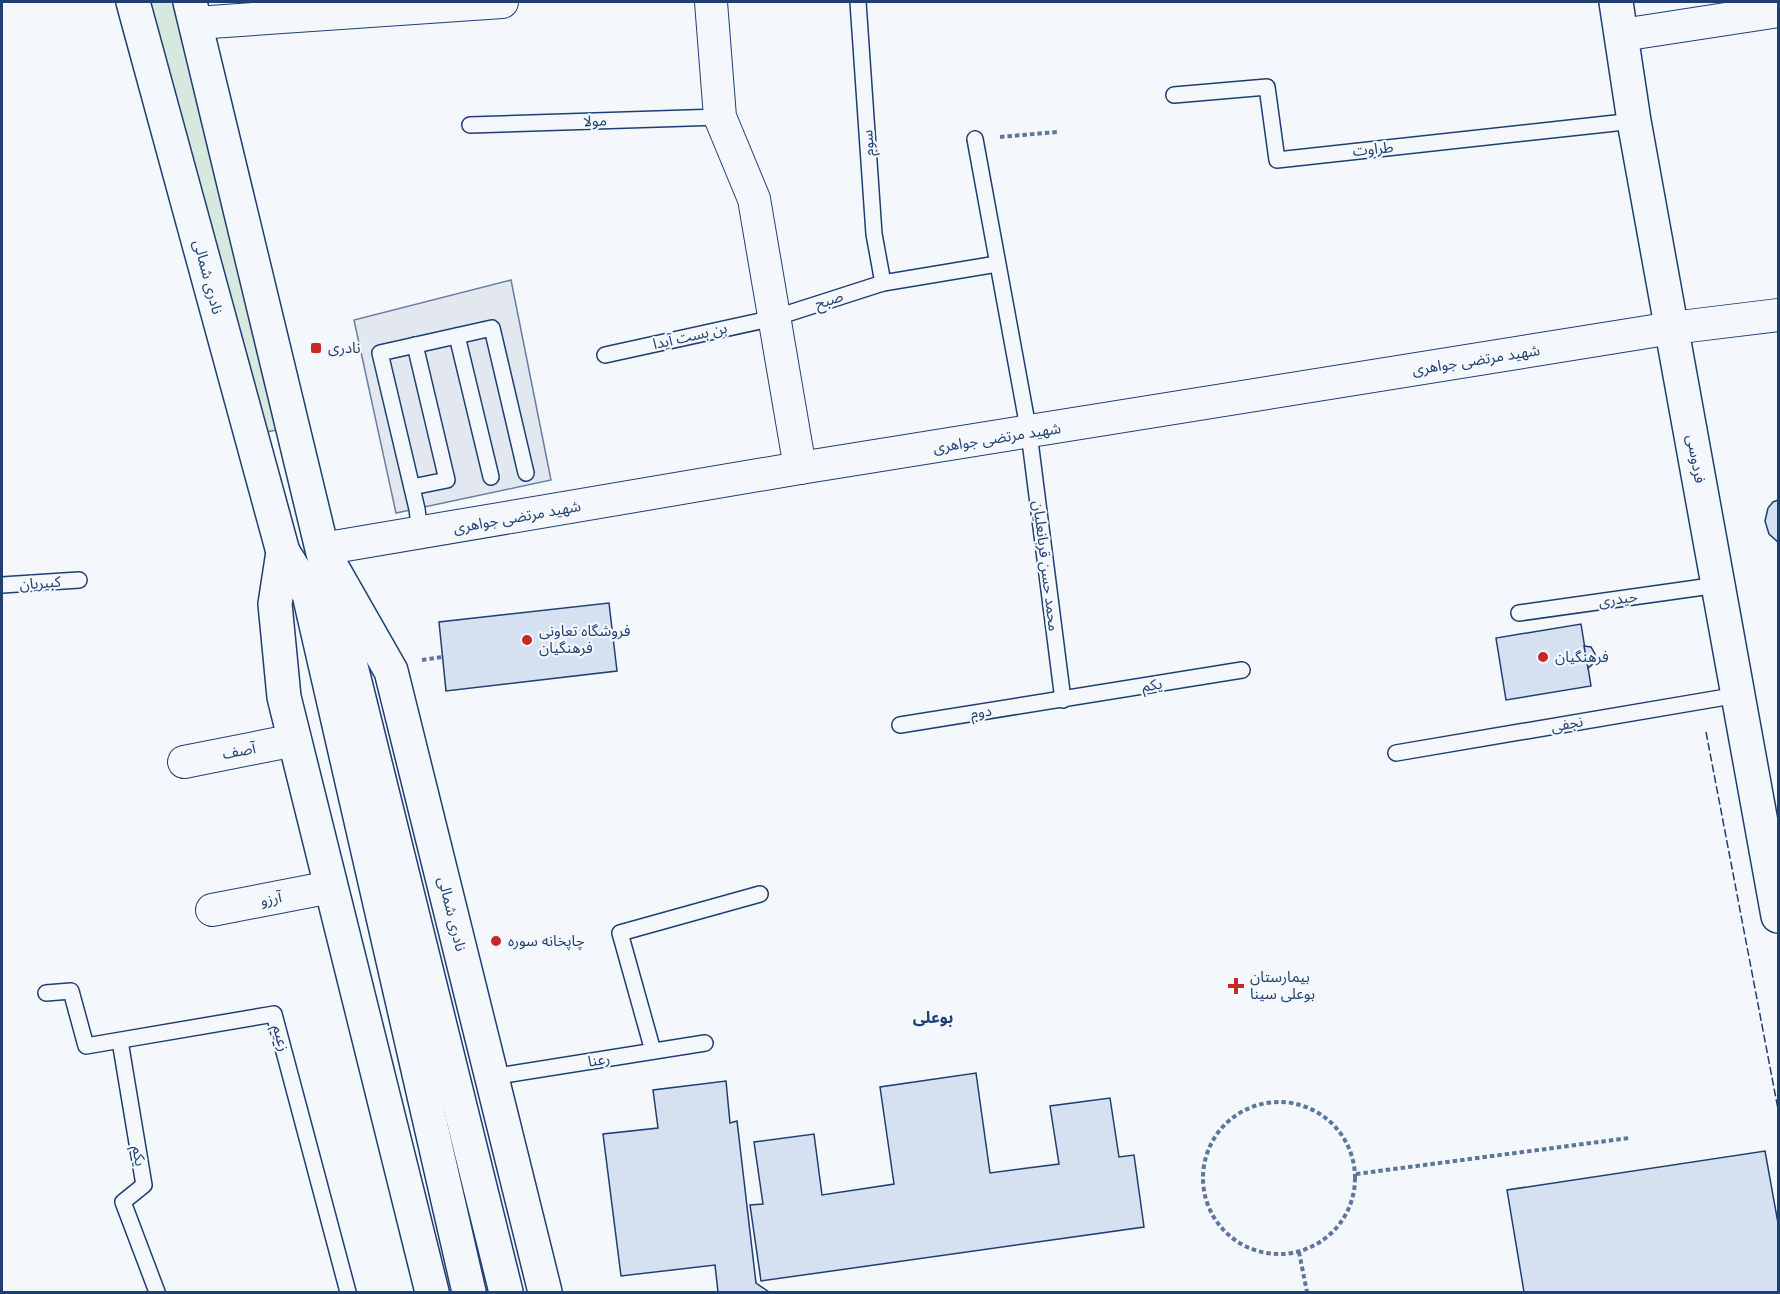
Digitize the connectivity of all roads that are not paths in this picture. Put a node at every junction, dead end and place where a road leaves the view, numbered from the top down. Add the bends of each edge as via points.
1 (133, 2) edge
2 (502, 2) edge
3 (711, 2) edge
4 (858, 2) edge
5 (1616, 2) edge
6 (1779, 11) edge
7 (193, 12) edge
8 (1622, 35) junction
9 (1174, 95) dead end
10 (720, 117) junction
11 (1634, 121) junction
12 (470, 125) dead end
13 (975, 139) road end
14 (997, 264) junction
15 (883, 283) junction
16 (1779, 315) edge
17 (774, 318) junction
18 (1672, 328) junction
19 (457, 336) junction
20 (415, 345) junction
21 (606, 355) dead end
22 (1029, 433) junction
23 (800, 468) junction
24 (526, 473) dead end
25 (491, 477) dead end
26 (412, 487) junction
27 (420, 533) junction
28 (322, 549) junction
29 (283, 552) junction
30 (80, 580) dead end
31 (2, 585) edge
32 (1718, 585) junction
33 (1519, 613) dead end
34 (1242, 670) dead end
35 (1738, 694) junction
36 (1063, 699) junction
37 (900, 725) dead end
38 (294, 740) junction
39 (1396, 753) dead end
40 (184, 762) dead end
41 (331, 887) junction
42 (760, 894) dead end
43 (212, 910) dead end
44 (1779, 916) edge
45 (46, 993) dead end
46 (120, 1041) junction
47 (705, 1043) dead end
48 (653, 1051) junction
49 (492, 1077) junction
50 (156, 1293) edge
51 (348, 1293) edge
52 (432, 1293) edge
53 (469, 1293) edge
54 (506, 1293) edge
55 (545, 1293) edge

1 - 29 main road, نادری شمالی
2 - 7 street
3 - 10 street
4 - 15 lane, سوم via 874,234
5 - 8 main road, فردوسی
6 - 8 street
7 - 28 main road, نادری شمالی
8 - 11 main road, فردوسی
9 - 11 lane, طراوت via 1267,87 1277,160
10 - 12 lane, مولا
10 - 17 street via 754,199
11 - 18 main road, فردوسی
13 - 14 lane, محمد حسن قربانعلیان
14 - 15 lane, صبح
14 - 22 lane, محمد حسن قربانعلیان
15 - 17 lane, صبح
16 - 18 street, شهید مرتضی جواهری
17 - 21 lane, بن بست آیدا
17 - 23 street
18 - 22 street, شهید مرتضی جواهری
18 - 32 main road, فردوسی
19 - 20 lane
19 - 24 lane via 492,328
19 - 25 lane
20 - 26 lane via 380,353
20 - 26 lane via 447,480
22 - 23 street, شهید مرتضی جواهری
22 - 36 lane, محمد حسن قربانعلیان
23 - 27 street, شهید مرتضی جواهری
26 - 27 lane
27 - 28 street, شهید مرتضی جواهری
28 - 49 main road, نادری شمالی via 391,671
28 - 54 main road, نادری شمالی
29 - 38 main road, نادری شمالی via 275,604 284,697
29 - 53 main road, نادری شمالی via 309,594
30 - 31 lane, کبیریان
32 - 33 lane, حیدری
32 - 35 main road, فردوسی
34 - 36 lane, یکم
35 - 39 lane, نجفی
35 - 44 main road, فردوسی
36 - 37 lane, دوم
38 - 40 street, آصف
38 - 41 main road, نادری شمالی
41 - 43 street, آرزو
41 - 52 main road, نادری شمالی
42 - 48 lane via 620,933
45 - 46 lane, زعیم via 71,991 86,1046
46 - 50 lane, یکم via 144,1185 123,1202
46 - 51 lane, زعیم via 274,1014
47 - 48 lane, رعنا
48 - 49 lane, رعنا
49 - 55 main road, نادری شمالی

